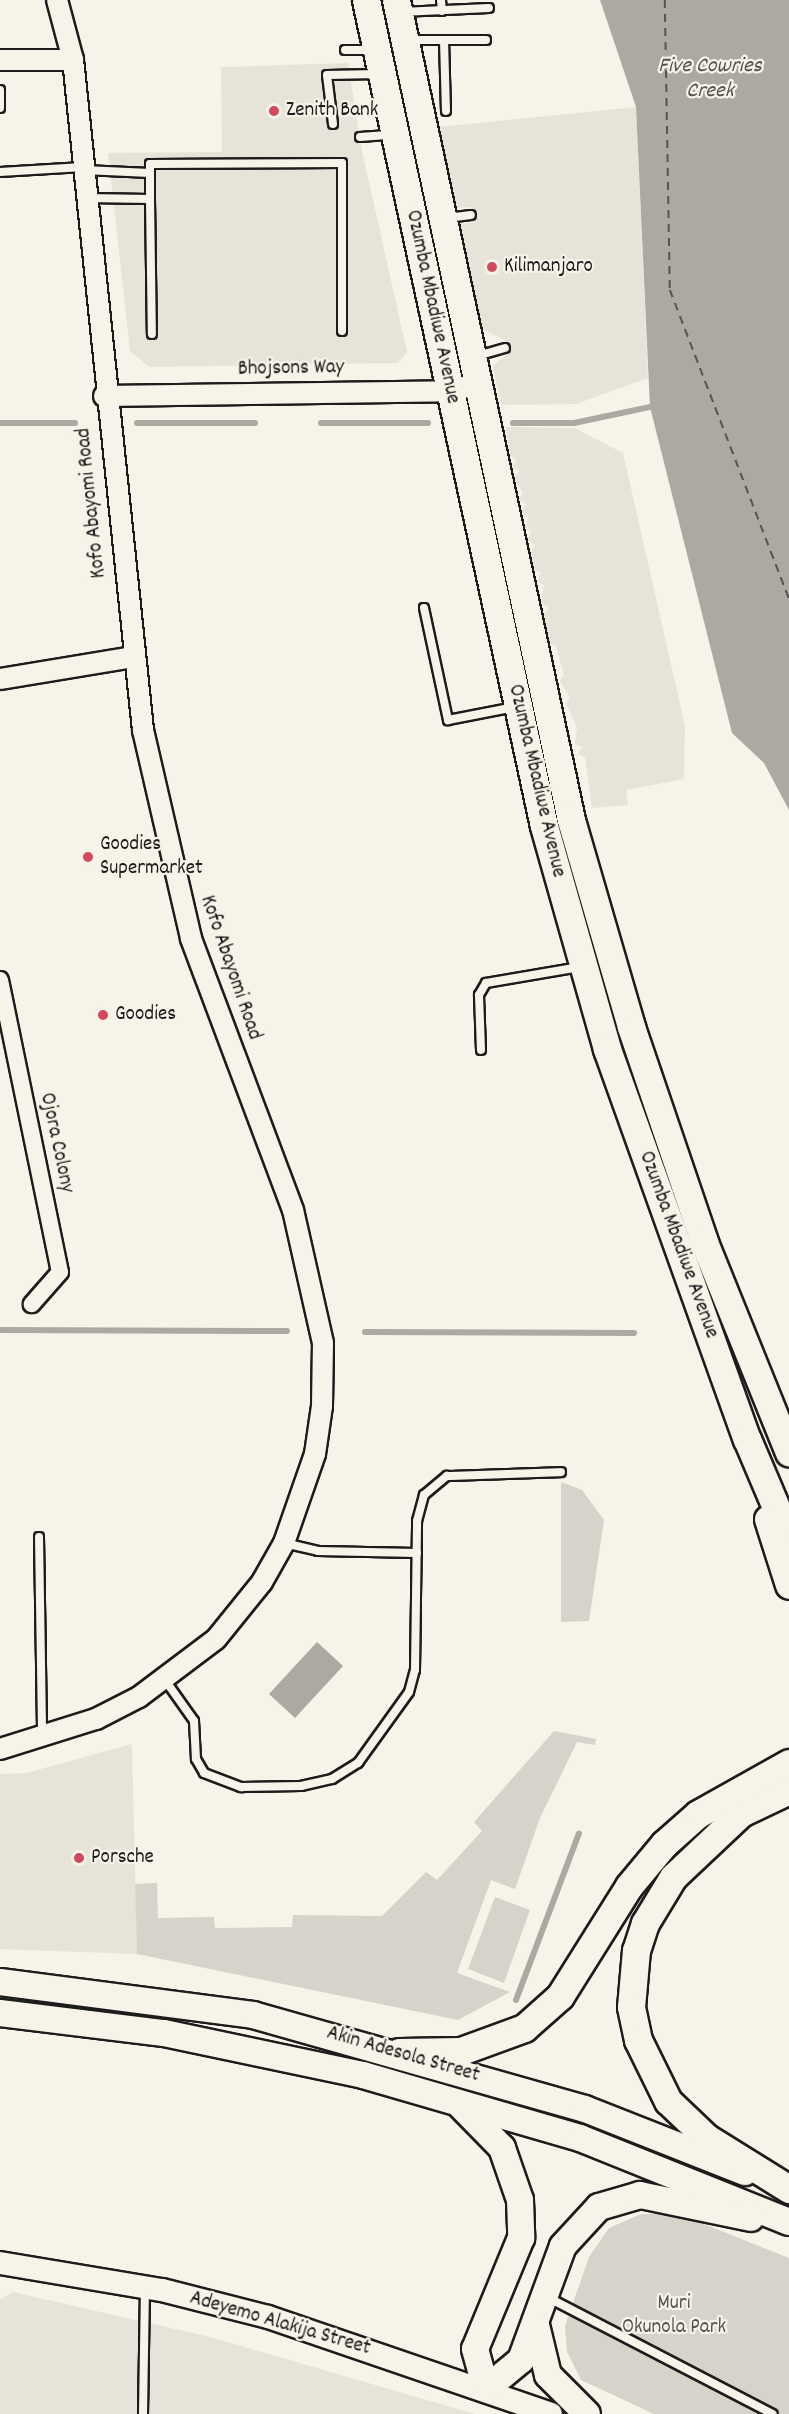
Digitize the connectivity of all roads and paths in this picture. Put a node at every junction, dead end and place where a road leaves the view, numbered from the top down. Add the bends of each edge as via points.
1 (57, 0) edge
2 (366, 0) edge
3 (441, 0) edge
4 (397, 6) edge
5 (489, 8) dead end
6 (442, 10) junction
7 (404, 40) junction
8 (444, 40) junction
9 (486, 40) dead end
10 (345, 50) dead end
11 (0, 60) edge
12 (73, 60) junction
13 (379, 62) junction
14 (0, 90) edge
15 (0, 108) edge
16 (446, 111) dead end
17 (333, 124) dead end
18 (394, 134) junction
19 (360, 137) dead end
20 (83, 169) junction
21 (0, 172) edge
22 (150, 173) junction
23 (86, 198) junction
24 (150, 199) junction
25 (471, 215) dead end
26 (442, 219) junction
27 (342, 332) dead end
28 (152, 334) dead end
29 (506, 348) dead end
30 (471, 357) junction
31 (477, 384) junction
32 (450, 391) junction
33 (104, 396) junction
34 (424, 608) dead end
35 (133, 657) junction
36 (0, 679) edge
37 (518, 706) junction
38 (583, 967) junction
39 (0, 980) edge
40 (481, 1050) dead end
41 (33, 1304) dead end
42 (747, 1440) junction
43 (789, 1452) edge
44 (561, 1472) dead end
45 (39, 1537) dead end
46 (789, 1538) edge
47 (284, 1543) junction
48 (417, 1553) junction
49 (789, 1584) edge
50 (165, 1680) junction
51 (42, 1737) junction
52 (0, 1749) edge
53 (789, 1763) edge
54 (789, 1790) edge
55 (789, 1808) edge
56 (718, 1836) junction
57 (0, 1982) edge
58 (0, 2013) edge
59 (399, 2052) junction
60 (455, 2101) junction
61 (789, 2190) edge
62 (789, 2222) edge
63 (789, 2227) edge
64 (0, 2263) edge
65 (146, 2287) junction
66 (545, 2296) junction
67 (536, 2320) junction
68 (486, 2390) junction
69 (143, 2414) edge
70 (551, 2414) edge
71 (587, 2414) edge
72 (773, 2414) edge

1 - 12 street, Kofo Abayomi Road
2 - 13 highway, Ozumba Mbadiwe Avenue
3 - 6 lane
4 - 6 lane
4 - 7 highway, Ozumba Mbadiwe Avenue
5 - 6 lane
7 - 8 lane
7 - 26 highway, Ozumba Mbadiwe Avenue via 434,141
8 - 9 lane
8 - 16 lane
10 - 13 lane
11 - 12 street
12 - 20 street, Kofo Abayomi Road
13 - 17 lane via 327,75
13 - 18 highway, Ozumba Mbadiwe Avenue
14 - 15 lane
18 - 19 lane
18 - 32 highway, Ozumba Mbadiwe Avenue
20 - 21 lane
20 - 22 lane
20 - 23 street, Kofo Abayomi Road
22 - 24 lane
22 - 27 lane via 150,164 342,163
23 - 24 lane
23 - 33 street, Kofo Abayomi Road
24 - 28 lane
25 - 26 lane
26 - 30 highway, Ozumba Mbadiwe Avenue
29 - 30 lane
30 - 31 highway, Ozumba Mbadiwe Avenue
31 - 32 street, Bhojsons Way
31 - 43 highway, Ozumba Mbadiwe Avenue via 537,628 571,820 631,1027 704,1242
32 - 33 street, Bhojsons Way
32 - 37 highway, Ozumba Mbadiwe Avenue
33 - 35 street, Kofo Abayomi Road
34 - 37 lane via 448,720
35 - 36 street
35 - 47 street, Kofo Abayomi Road via 173,876 293,1210 323,1343 315,1454
37 - 38 highway, Ozumba Mbadiwe Avenue
38 - 40 lane via 486,983 479,995
38 - 42 highway, Ozumba Mbadiwe Avenue via 607,1049
39 - 41 street, Ojora Colony via 60,1272
42 - 46 highway, Ozumba Mbadiwe Avenue
42 - 49 highway
44 - 48 lane via 462,1474 434,1483 418,1506
45 - 51 lane
47 - 48 lane via 318,1551
47 - 50 street, Kofo Abayomi Road via 262,1582 216,1639
48 - 50 lane via 415,1670 410,1692 358,1762 332,1779 301,1786 241,1787 204,1773 196,1759 194,1721
50 - 51 street, Kofo Abayomi Road via 96,1719
51 - 52 street, Kofo Abayomi Road
53 - 59 highway via 698,1814 664,1844 629,1886 560,1996 525,2028 461,2050
54 - 56 highway via 741,1814
55 - 56 highway
56 - 61 highway via 673,1877 645,1923 633,1975 636,2029 650,2071 668,2101 707,2138
57 - 59 main road, Akin Adesola Street via 208,2006
58 - 60 main road, Akin Adesola Street via 165,2033 276,2054
59 - 61 main road, Akin Adesola Street via 656,2134
60 - 62 main road, Akin Adesola Street via 591,2142
60 - 68 main road via 502,2148 520,2200 521,2238 475,2349
63 - 66 main road via 667,2199 619,2199 581,2222 563,2246
64 - 65 main road, Adeyemo Alakija Street
65 - 68 main road, Adeyemo Alakija Street via 268,2317
65 - 69 lane
66 - 67 main road
66 - 72 lane
67 - 68 main road via 521,2360
67 - 71 main road via 548,2374
68 - 70 main road, Adeyemo Alakija Street

